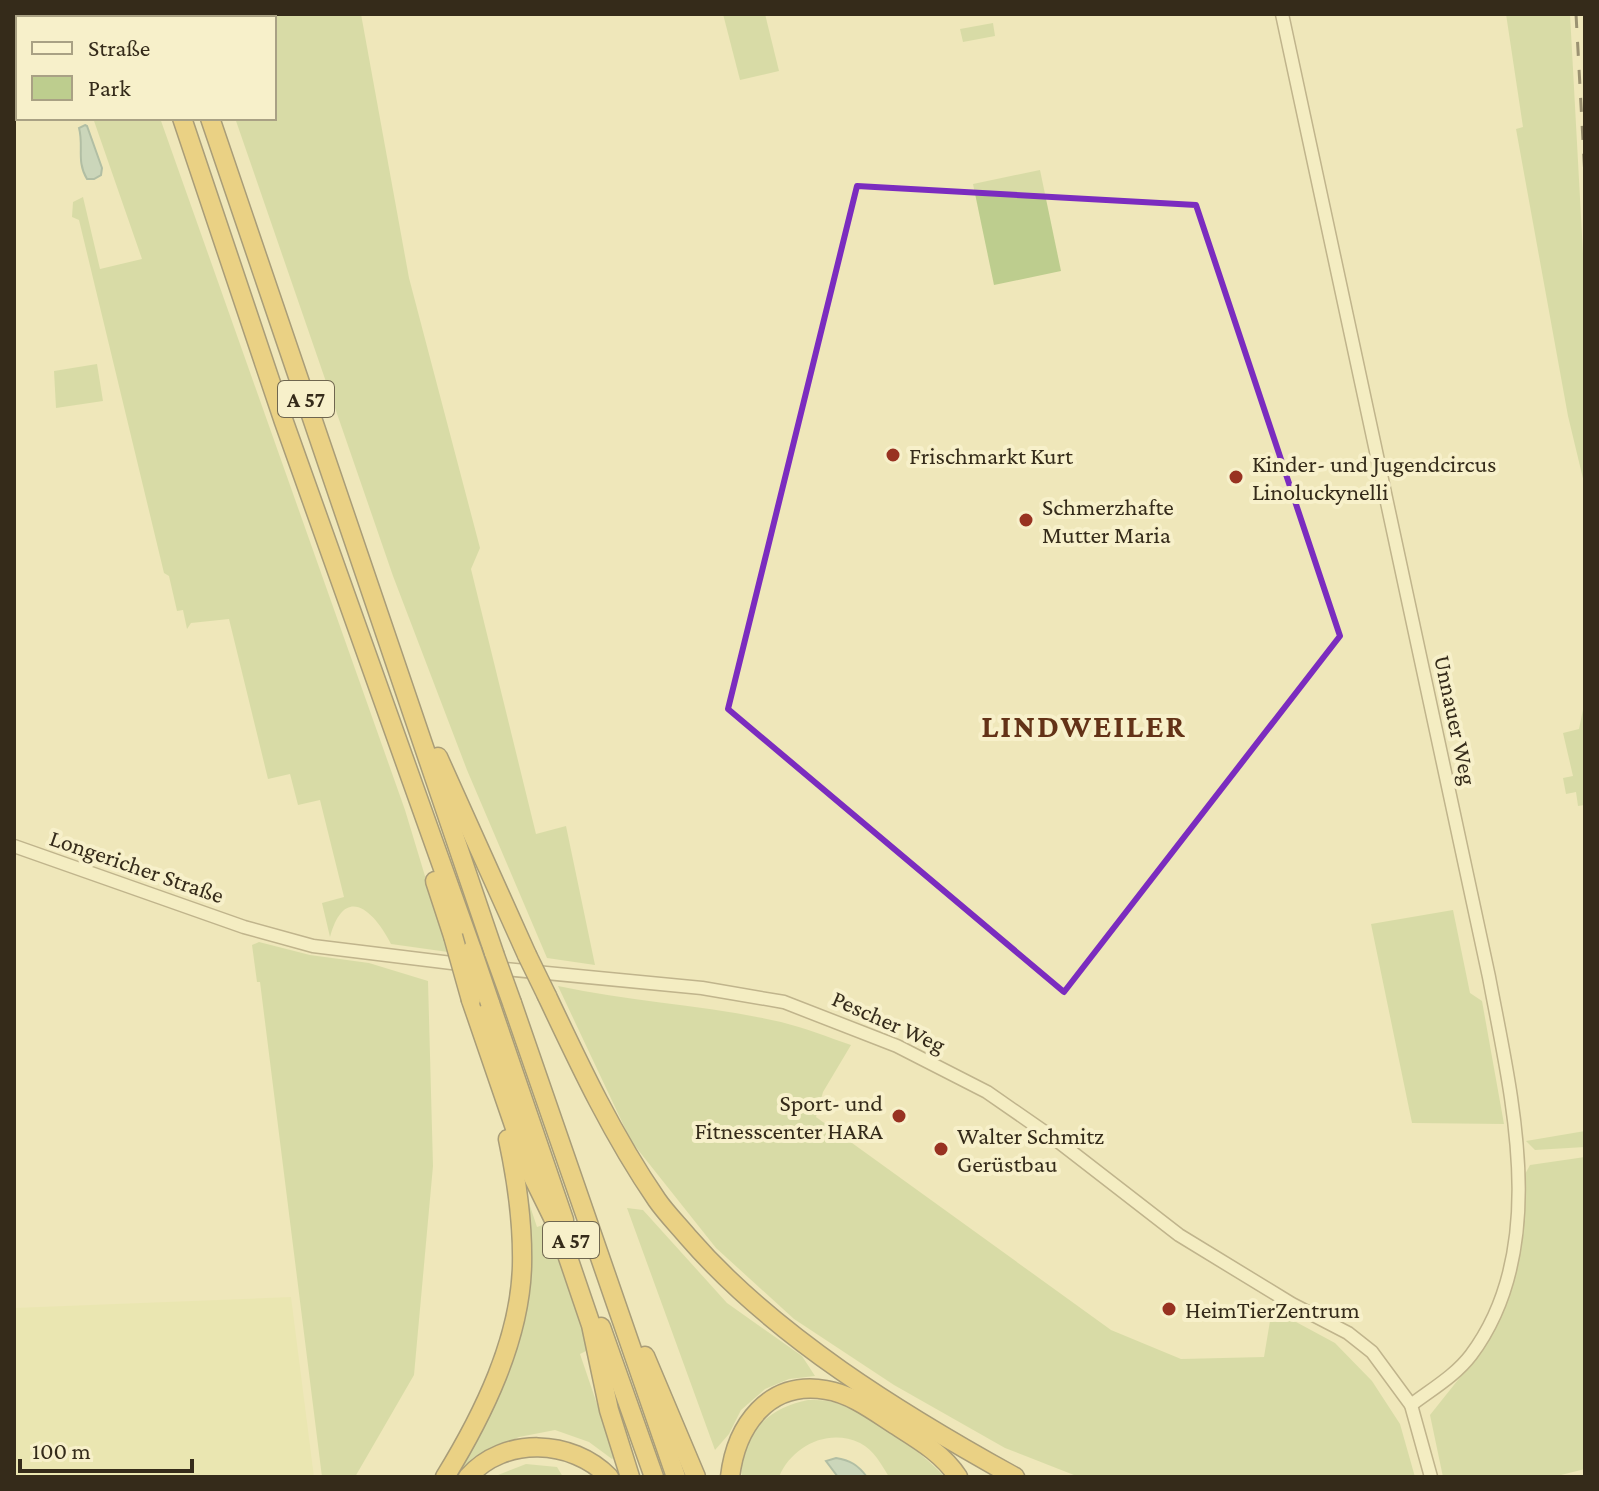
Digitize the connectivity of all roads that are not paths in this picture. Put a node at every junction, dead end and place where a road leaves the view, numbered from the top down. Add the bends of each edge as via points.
1 (1282, 14) edge
2 (183, 120) edge
3 (211, 120) edge
4 (402, 679) junction
5 (425, 819) junction
6 (14, 846) edge
7 (244, 927) joint
8 (495, 1073) junction
9 (610, 1285) junction
10 (1411, 1405) junction
11 (445, 1477) edge
12 (468, 1477) edge
13 (609, 1477) edge
14 (630, 1477) edge
15 (654, 1477) edge
16 (676, 1477) edge
17 (696, 1477) edge
18 (730, 1477) edge
19 (958, 1477) edge
20 (1015, 1477) edge
21 (1431, 1477) edge

1 - 10 street, Unnauer Weg via 1514,1105 1517,1205 1507,1277 1496,1310 1469,1357
2 - 5 highway, A 57
3 - 4 highway, A 57
4 - 9 highway, A 57, bridge
4 - 20 highway, bridge via 570,1046 658,1202 716,1269 778,1323 874,1392
5 - 8 highway, bridge via 428,856
5 - 15 highway, A 57, bridge
6 - 7 street, Longericher Straße
7 - 10 street, Pescher Weg via 331,949 748,995 808,1010 897,1046 987,1092 1179,1235 1348,1333 1372,1352
8 - 11 highway via 518,1194 522,1270 501,1362
8 - 14 highway via 591,1325
9 - 16 highway, A 57
9 - 17 highway
10 - 21 street
12 - 13 highway via 508,1452 543,1447 584,1459
18 - 19 highway via 732,1455 750,1418 798,1389 825,1389 863,1405 925,1444

